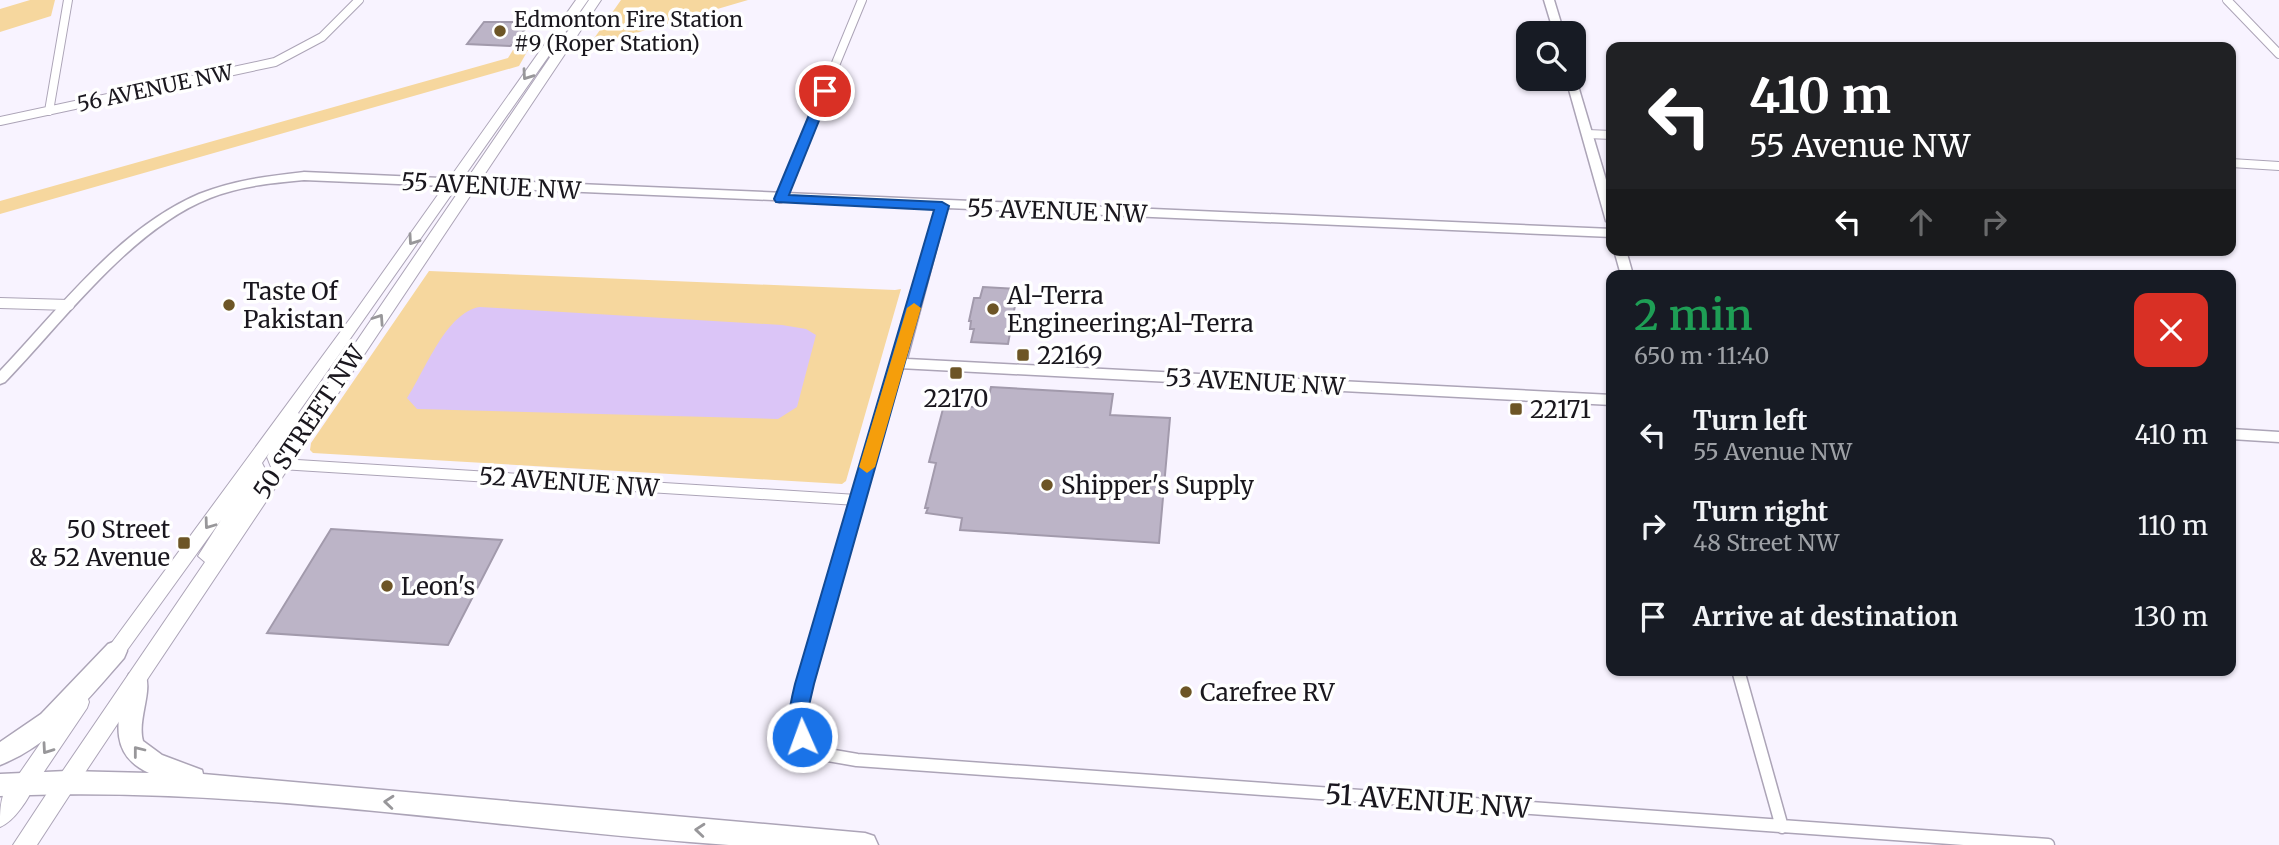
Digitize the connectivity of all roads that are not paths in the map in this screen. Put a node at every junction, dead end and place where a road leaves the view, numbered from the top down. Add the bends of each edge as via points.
1 (68, 0) edge
2 (359, 0) edge
3 (582, 0) edge
4 (595, 0) edge
5 (862, 0) edge
6 (1549, 0) edge
7 (2227, 0) edge
8 (1555, 21) edge
9 (2279, 54) edge
10 (1574, 91) edge
11 (49, 111) junction
12 (0, 121) edge
13 (1587, 134) junction
14 (1606, 135) edge
15 (2236, 163) edge
16 (2279, 166) edge
17 (452, 184) junction
18 (470, 185) junction
19 (780, 199) junction
20 (1606, 199) edge
21 (942, 206) junction
22 (1606, 233) edge
23 (0, 303) edge
24 (69, 305) junction
25 (357, 320) junction
26 (899, 363) junction
27 (0, 379) edge
28 (1606, 400) edge
29 (2236, 434) edge
30 (2279, 436) edge
31 (253, 464) junction
32 (281, 464) junction
33 (857, 500) junction
34 (178, 618) junction
35 (117, 651) junction
36 (1740, 676) edge
37 (137, 681) junction
38 (0, 754) edge
39 (67, 782) junction
40 (12, 785) edge
41 (221, 787) junction
42 (0, 816) edge
43 (1782, 827) junction
44 (24, 845) edge
45 (866, 845) edge
46 (2048, 845) edge

1 - 11 street
2 - 11 street, 56 AVENUE NW via 328,35 275,62
3 -> 17 main road, 50 STREET NW
4 - 18 main road, 50 STREET NW
5 - 19 street
6 - 8 street
7 - 9 street
10 - 13 street
11 - 12 street, 56 AVENUE NW
13 - 14 street
13 - 20 street
15 - 16 street
17 - 18 street, 55 AVENUE NW
17 - 24 street, 55 AVENUE NW via 304,176 211,193 148,227
17 -> 25 main road, 50 STREET NW
18 - 19 street, 55 AVENUE NW
32 -> 18 main road, 50 STREET NW
19 - 21 street, 55 AVENUE NW
21 - 22 street, 55 AVENUE NW
21 - 26 street
23 - 24 street
24 - 27 street, 55 AVENUE NW
25 - 31 main road, 50 STREET NW
25 - 32 main road via 331,370 279,447 275,457
26 - 28 street, 53 AVENUE NW
26 - 33 street
29 - 30 street
31 - 34 main road via 257,469 254,482 196,574
31 -> 35 main road, 50 STREET NW
32 - 33 street, 52 AVENUE NW
32 - 34 main road, 50 STREET NW
33 - 43 street, 51 AVENUE NW via 798,714 802,737 821,754
34 - 37 main road, 50 STREET NW
35 - 38 highway via 46,725
35 -> 40 main road, 50 STREET NW
36 - 43 street
37 - 39 main road, 50 STREET NW
41 -> 37 highway via 147,762 134,751 127,735
39 - 40 highway
39 - 41 highway
39 - 44 main road, 50 STREET NW
40 - 42 main road, 50 STREET NW
45 -> 41 highway
43 - 46 street, 51 AVENUE NW

